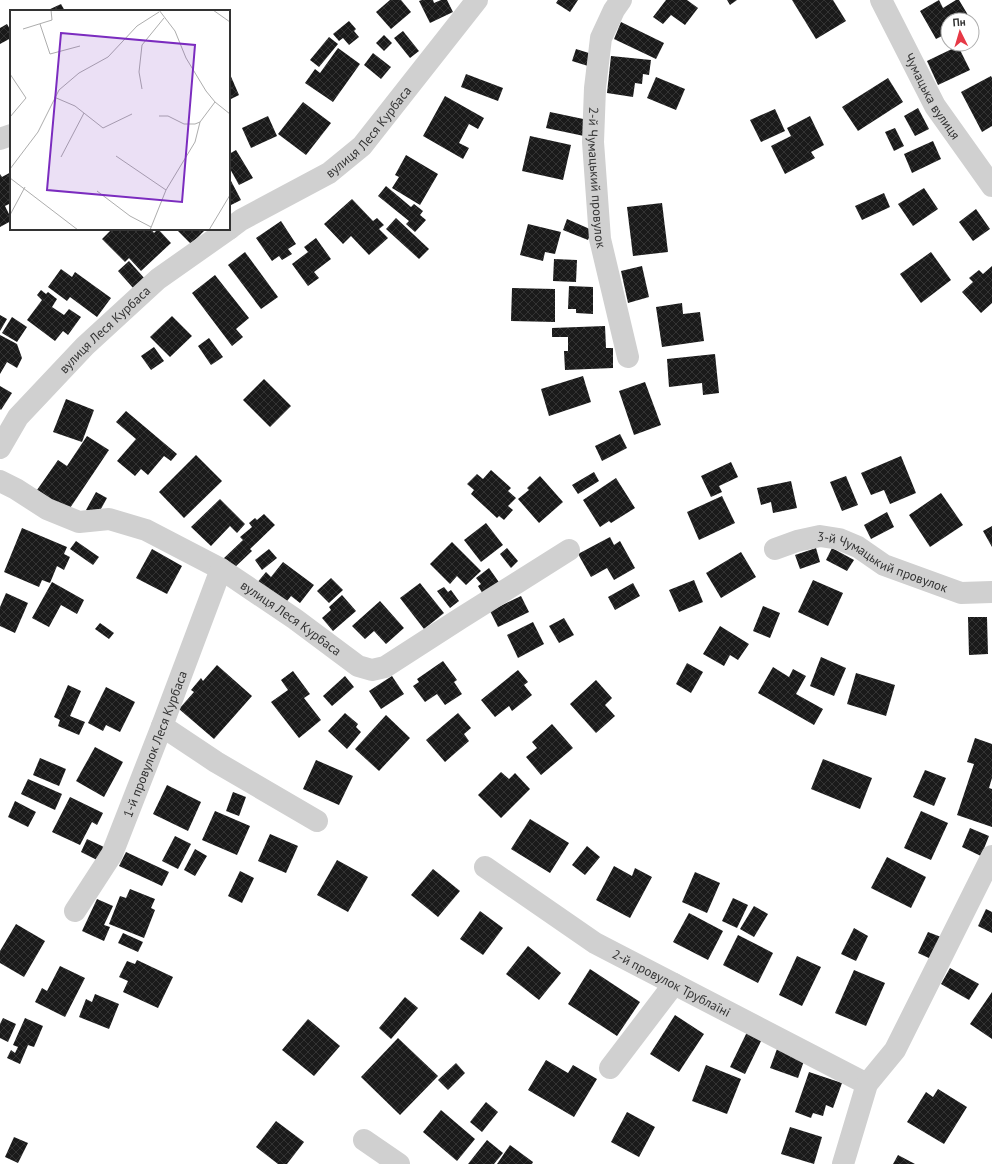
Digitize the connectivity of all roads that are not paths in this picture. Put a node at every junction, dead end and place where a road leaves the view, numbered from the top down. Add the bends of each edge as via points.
1 (477, 0) edge
2 (622, 0) edge
3 (882, 0) edge
4 (10, 135) edge
5 (0, 139) edge
6 (992, 186) edge
7 (230, 228) edge
8 (228, 230) edge
9 (628, 357) dead end
10 (0, 448) edge
11 (0, 481) edge
12 (775, 549) dead end
13 (569, 550) dead end
14 (221, 569) junction
15 (992, 592) edge
16 (162, 726) junction
17 (317, 821) dead end
18 (992, 856) edge
19 (484, 867) dead end
20 (75, 911) dead end
21 (674, 984) junction
22 (610, 1068) dead end
23 (866, 1084) junction
24 (364, 1140) dead end
25 (399, 1164) edge
26 (843, 1164) edge

1 - 7 street, вулиця Леся Курбаса via 362,146 329,174
2 - 9 street, 2-й Чумацький провулок via 614,10 601,38 595,88 593,142 600,239
3 - 6 street, Чумацька вулиця via 935,106
4 - 5 street
8 - 10 street, вулиця Леся Курбаса via 158,279 84,346 18,418
11 - 14 street, вулиця Леся Курбаса via 47,509 79,522 109,519 146,530
12 - 15 street, 3-й Чумацький провулок via 820,536 839,539 858,547 884,565 961,593
13 - 14 street, вулиця Леся Курбаса via 385,667 372,670 358,666
14 - 16 street, 1-й провулок Леся Курбаса
16 - 17 street via 216,762
16 - 20 street, 1-й провулок Леся Курбаса via 112,854
18 - 23 street via 895,1050
19 - 21 street, 2-й провулок Трублаїні via 595,943
21 - 22 street
21 - 23 street, 2-й провулок Трублаїні
23 - 26 street
24 - 25 street

